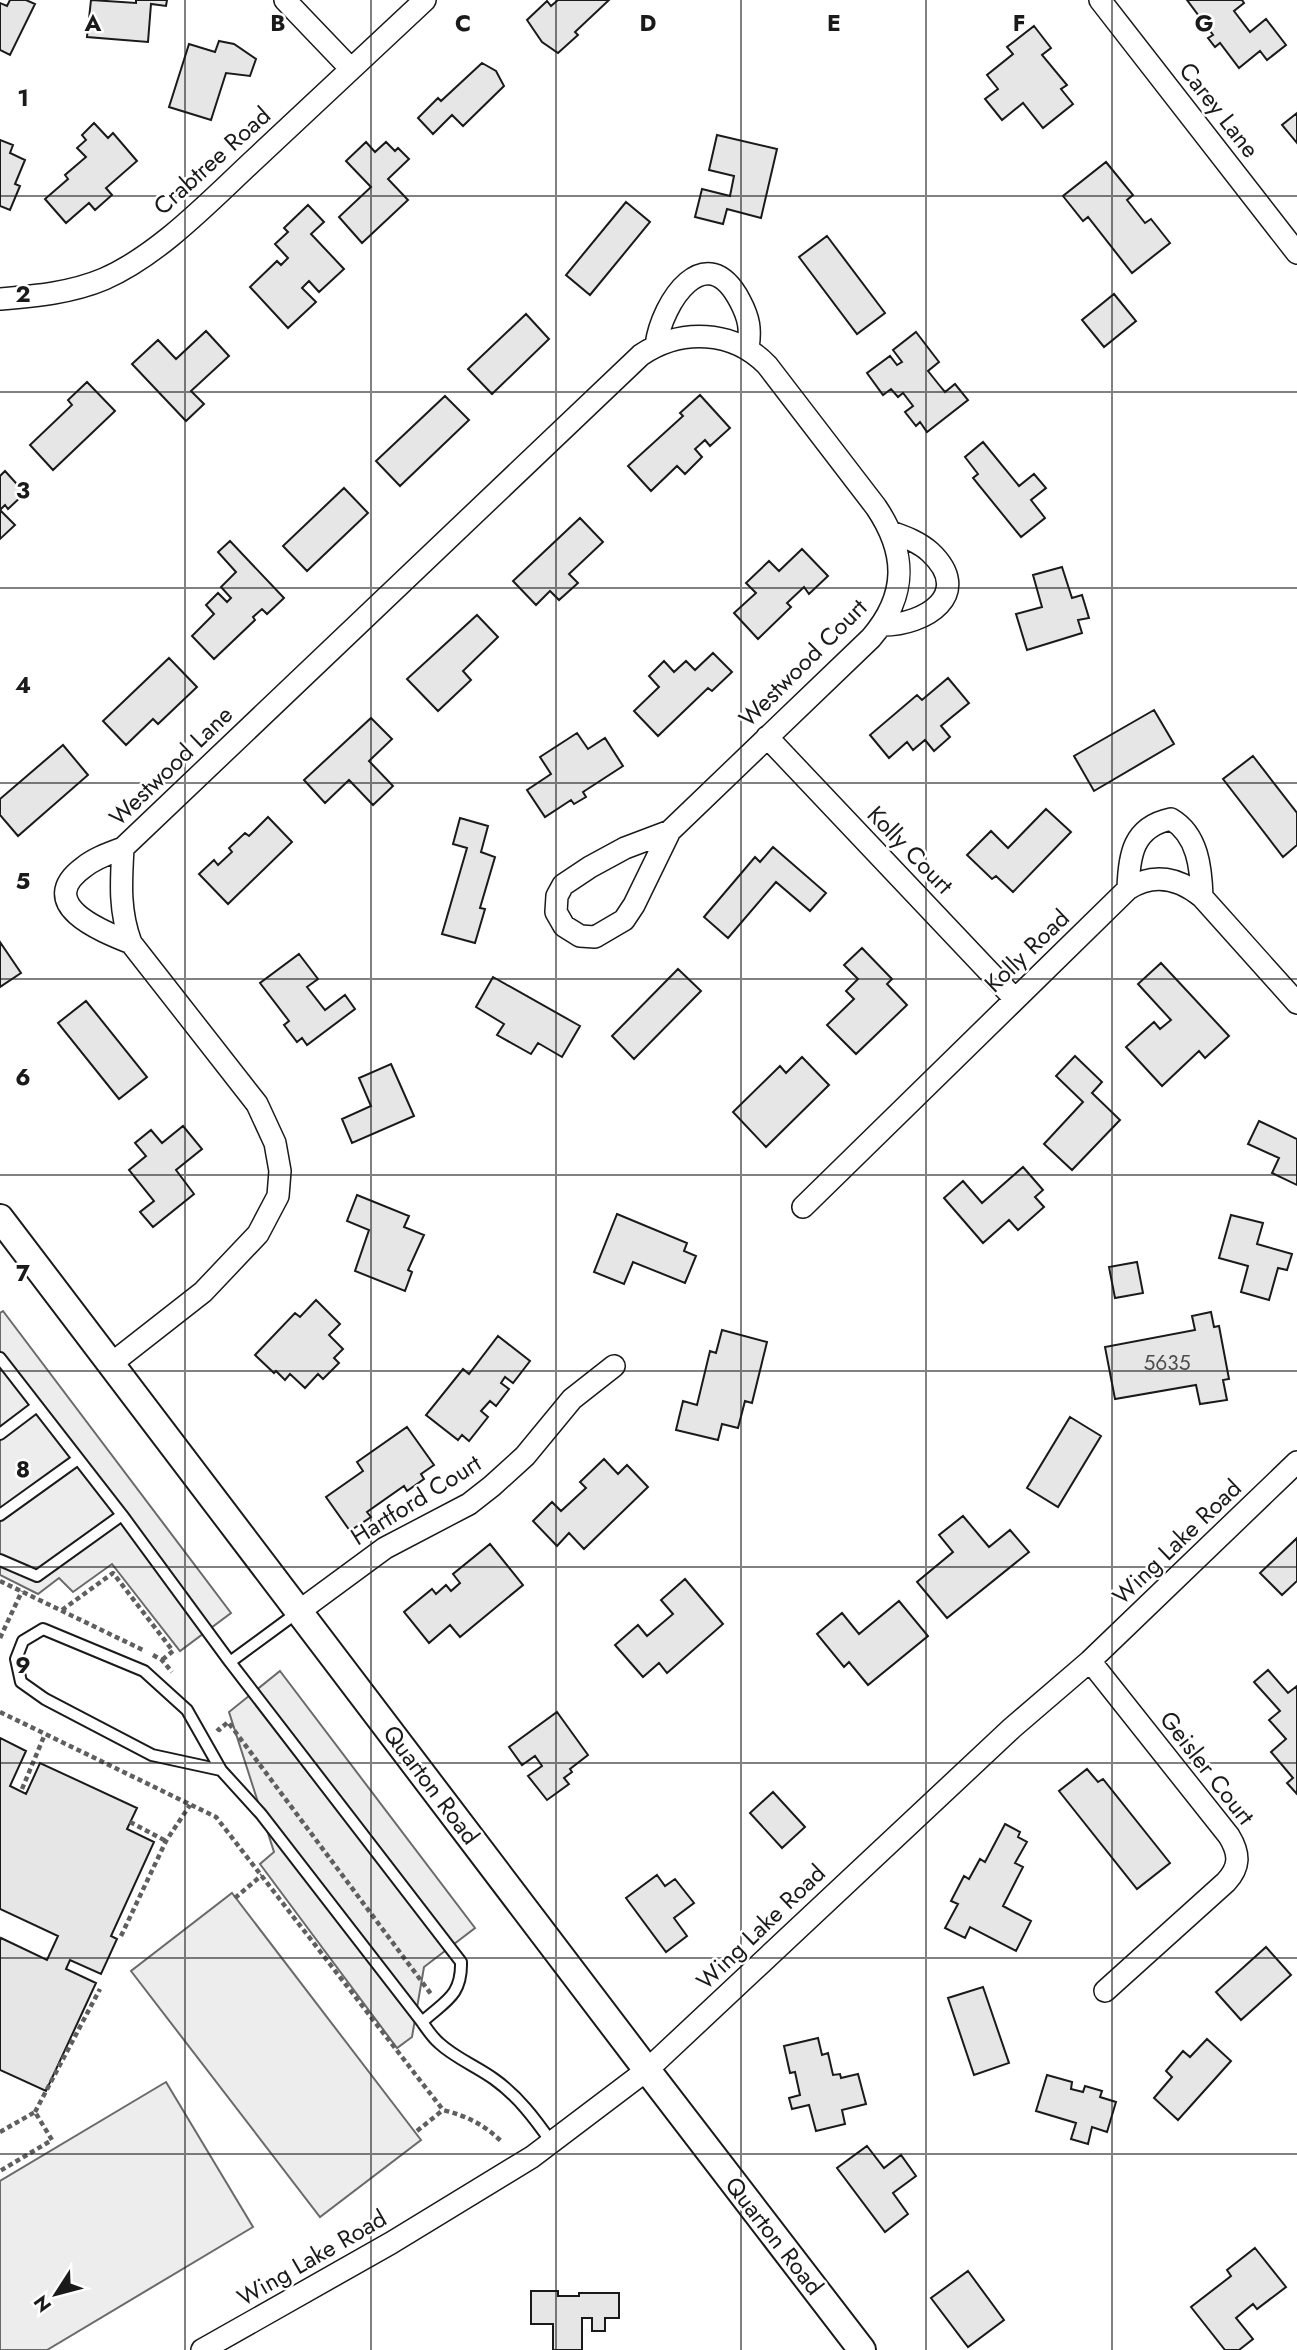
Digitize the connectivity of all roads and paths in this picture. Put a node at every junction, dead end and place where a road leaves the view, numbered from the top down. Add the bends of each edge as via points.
1 (285, 0) edge
2 (425, 0) edge
3 (1100, 0) edge
4 (351, 69) junction
5 (1297, 253) edge
6 (0, 299) edge
7 (699, 336) joint
8 (656, 345) junction
9 (748, 348) junction
10 (891, 532) junction
11 (883, 625) junction
12 (767, 737) junction
13 (670, 831) junction
14 (123, 848) junction
15 (1128, 889) junction
16 (1202, 897) junction
17 (131, 943) junction
18 (1015, 999) junction
19 (1297, 1003) edge
20 (803, 1207) dead end
21 (0, 1218) edge
22 (0, 1358) edge
23 (111, 1364) junction
24 (614, 1366) dead end
25 (37, 1406) junction
26 (0, 1434) edge
27 (78, 1459) junction
28 (1297, 1462) edge
29 (0, 1515) edge
30 (122, 1515) junction
31 (0, 1560) edge
32 (22, 1591) dead end
33 (62, 1610) dead end
34 (298, 1612) junction
35 (0, 1638) edge
36 (162, 1660) dead end
37 (1090, 1661) junction
38 (230, 1662) junction
39 (0, 1712) edge
40 (45, 1734) junction
41 (221, 1770) junction
42 (22, 1789) dead end
43 (190, 1805) junction
44 (130, 1822) dead end
45 (166, 1841) junction
46 (262, 1875) junction
47 (235, 1898) dead end
48 (121, 1936) dead end
49 (100, 1989) dead end
50 (1105, 1991) dead end
51 (422, 2022) junction
52 (647, 2070) junction
53 (443, 2110) junction
54 (35, 2112) junction
55 (417, 2131) dead end
56 (0, 2132) edge
57 (501, 2141) dead end
58 (552, 2143) junction
59 (0, 2171) edge
60 (202, 2350) edge
61 (862, 2350) edge

1 - 4 street
2 - 4 street, Crabtree Road
3 - 5 street, Carey Lane
4 - 6 street, Crabtree Road via 207,204 132,264 73,289
7 - 8 street, Westwood Lane
7 - 9 street, Westwood Court
8 - 9 street via 658,329 673,299 689,280 705,274 716,275 735,291 747,313
8 - 14 street, Westwood Lane
9 - 10 street, Westwood Court via 767,365
10 - 11 street, Westwood Court via 900,579
10 - 11 street via 929,551 939,562 947,584 946,595 932,613 902,625
11 - 12 street, Westwood Court
12 - 13 street, Westwood Court
12 - 18 street, Kolly Court
13 - 13 street, Westwood Court via 625,848 563,885 556,912 565,926 580,936 595,937 624,920
14 - 17 street, Westwood Lane via 120,895
14 - 17 street via 85,866 65,888 66,898 88,925
15 - 16 street, Kolly Road via 1140,881 1166,879
15 - 16 street via 1133,847 1158,821 1171,819 1193,842
15 - 18 street, Kolly Road
16 - 19 street, Kolly Road
17 - 23 street, Westwood Lane via 257,1104 275,1143 280,1171 278,1196 258,1234 203,1292
18 - 20 street, Kolly Road
21 - 23 street, Quarton Road
22 - 25 lane
23 - 34 street, Quarton Road
24 - 34 street, Hartford Court via 572,1399 525,1456 469,1504 385,1548
25 - 26 lane
25 - 27 lane
27 - 29 lane
27 - 30 lane
28 - 37 street, Wing Lake Road
30 - 31 lane via 37,1576
30 - 38 lane
32 - 35 path
33 - 36 path via 113,1573 173,1651
34 - 38 lane
34 - 52 street, Quarton Road
37 - 50 street, Geisler Court via 1229,1836 1238,1862 1226,1882
37 - 52 street, Wing Lake Road via 1012,1728
38 - 51 lane via 461,1962 457,1991
39 - 40 path
40 - 42 path
40 - 43 path
41 - 41 lane via 187,1710 144,1671 43,1629 23,1641 16,1659 21,1682 46,1699 152,1755
41 - 51 lane
43 - 45 path
43 - 46 path via 216,1817
44 - 45 path
45 - 48 path
46 - 47 path
46 - 53 path
49 - 54 path
51 - 58 lane via 438,2042 515,2096
52 - 58 street, Wing Lake Road
52 - 61 street, Quarton Road
53 - 55 path
53 - 57 path via 466,2116
54 - 56 path
54 - 59 path via 52,2140
58 - 60 street, Wing Lake Road

